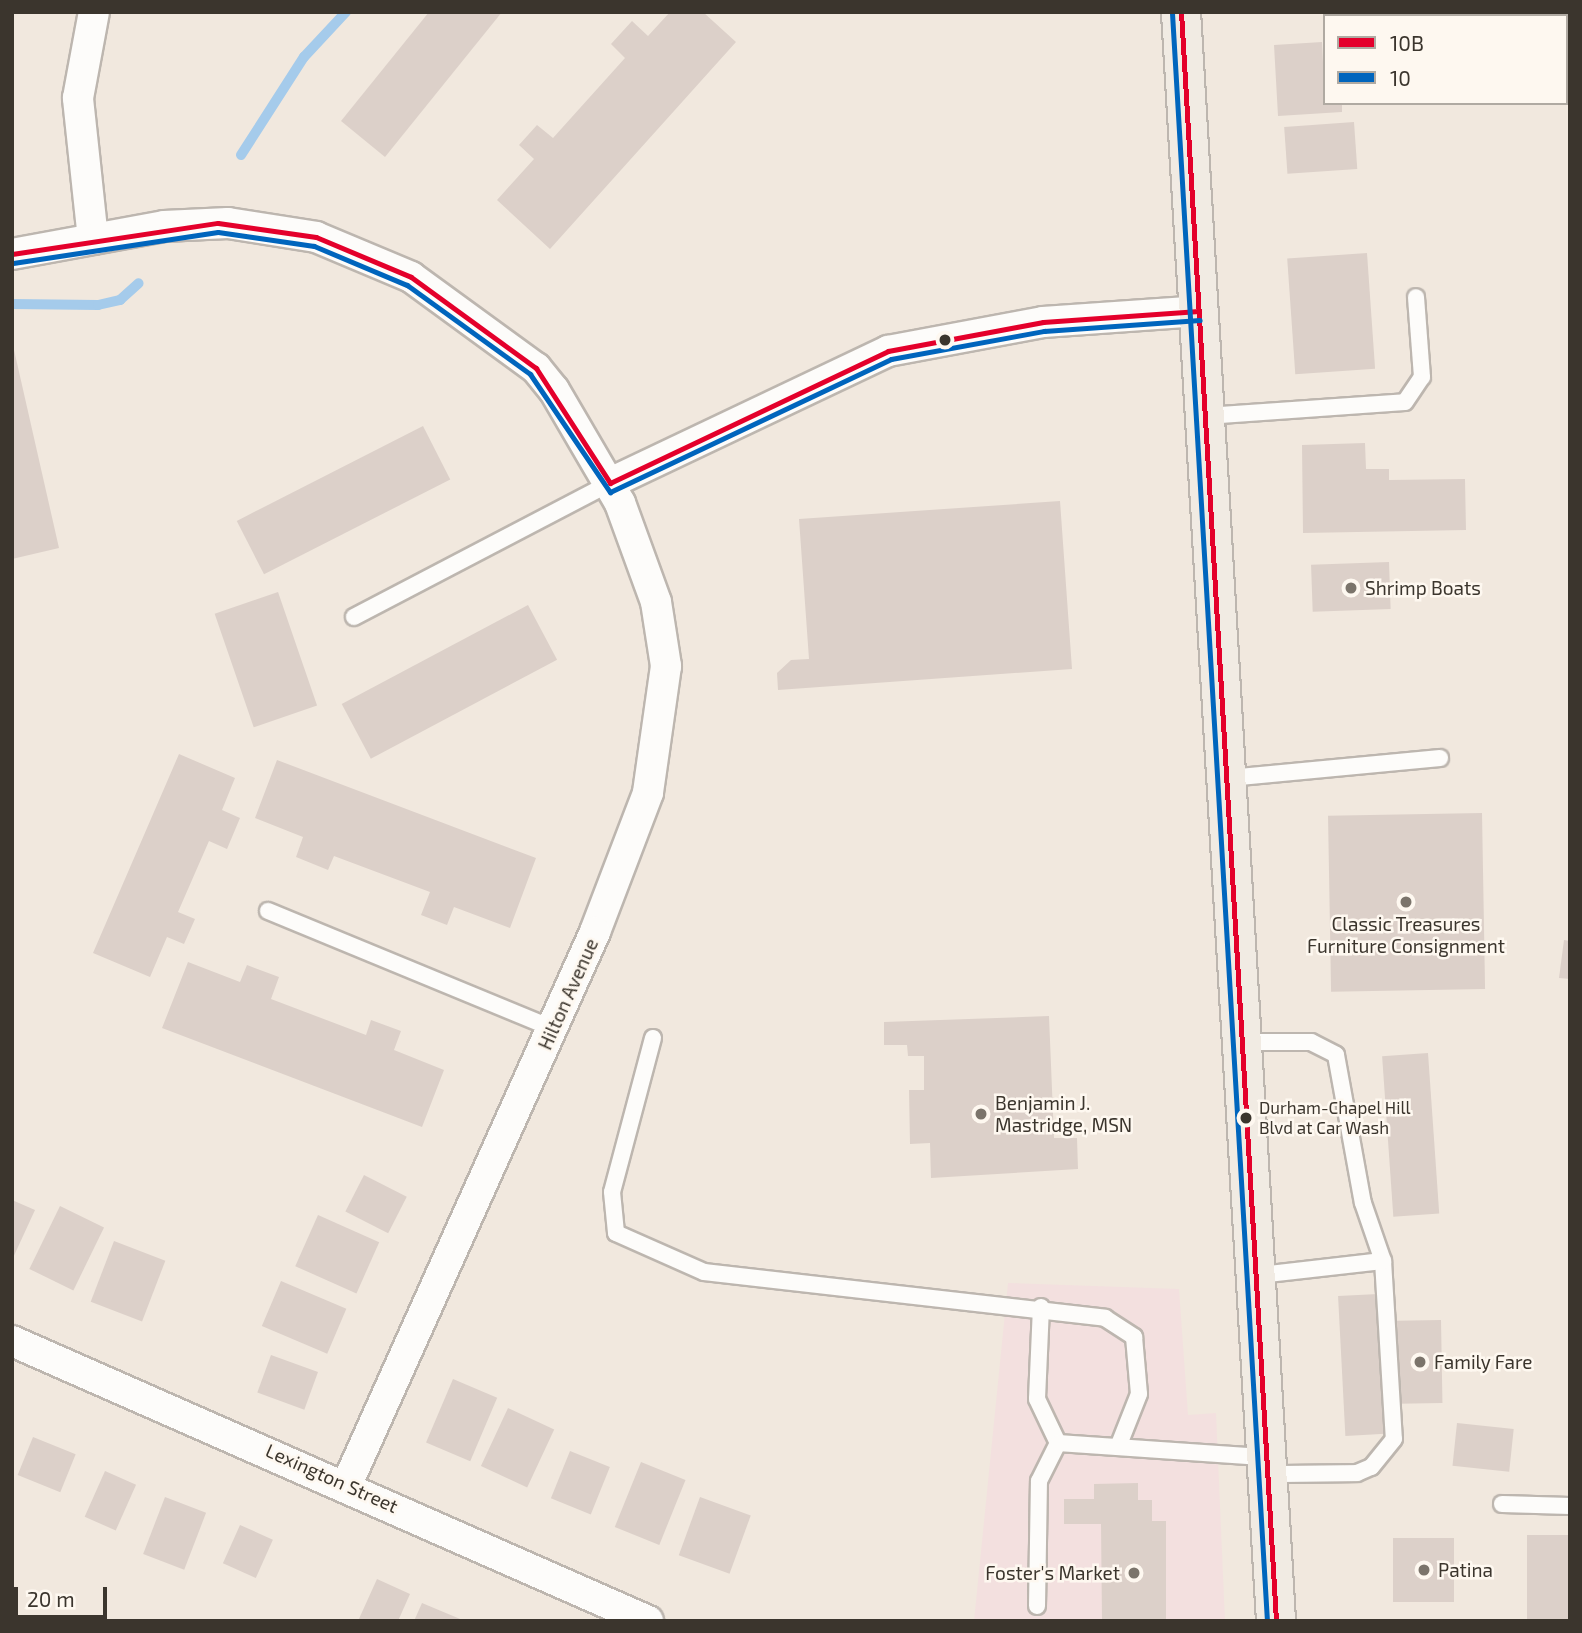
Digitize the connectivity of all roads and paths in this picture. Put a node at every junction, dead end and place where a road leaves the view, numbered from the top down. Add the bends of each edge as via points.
1 (94, 12) edge
2 (1181, 12) edge
3 (93, 239) junction
4 (12, 254) edge
5 (1416, 297) dead end
6 (1199, 311) junction
7 (1206, 416) junction
8 (610, 483) junction
9 (354, 617) dead end
10 (1440, 758) dead end
11 (1229, 778) junction
12 (268, 911) dead end
13 (552, 1028) junction
14 (653, 1038) dead end
15 (1245, 1042) junction
16 (1384, 1261) junction
17 (1260, 1275) junction
18 (1041, 1307) junction
19 (12, 1341) edge
20 (1058, 1443) junction
21 (1118, 1447) junction
22 (1269, 1465) junction
23 (348, 1484) junction
24 (1502, 1504) dead end
25 (1570, 1507) edge
26 (1037, 1606) dead end
27 (648, 1621) edge
28 (1276, 1621) edge

1 - 3 street via 78,98
2 - 6 main road
3 - 4 street, Hilton Avenue
3 - 8 street, Hilton Avenue via 164,226 259,225 379,261 536,368
5 - 7 lane via 1422,377 1405,402
6 - 7 main road
6 - 8 street via 1043,322 888,351
7 - 11 main road
8 - 9 lane
8 - 13 street, Hilton Avenue via 656,602 665,644 659,749 637,824
10 - 11 lane
11 - 15 main road
12 - 13 lane
13 - 23 street, Hilton Avenue
14 - 18 lane via 612,1192 616,1233 704,1272
15 - 16 lane via 1311,1042 1336,1055 1363,1203
15 - 17 main road
16 - 17 lane
16 - 22 lane via 1394,1439 1371,1467 1357,1473
17 - 22 main road
18 - 20 lane via 1037,1399
18 - 21 lane via 1105,1318 1134,1336 1139,1394
19 - 23 street, Lexington Street
20 - 21 lane
20 - 26 lane via 1040,1481
21 - 22 lane
22 - 28 main road
23 - 27 street, Lexington Street
24 - 25 lane

